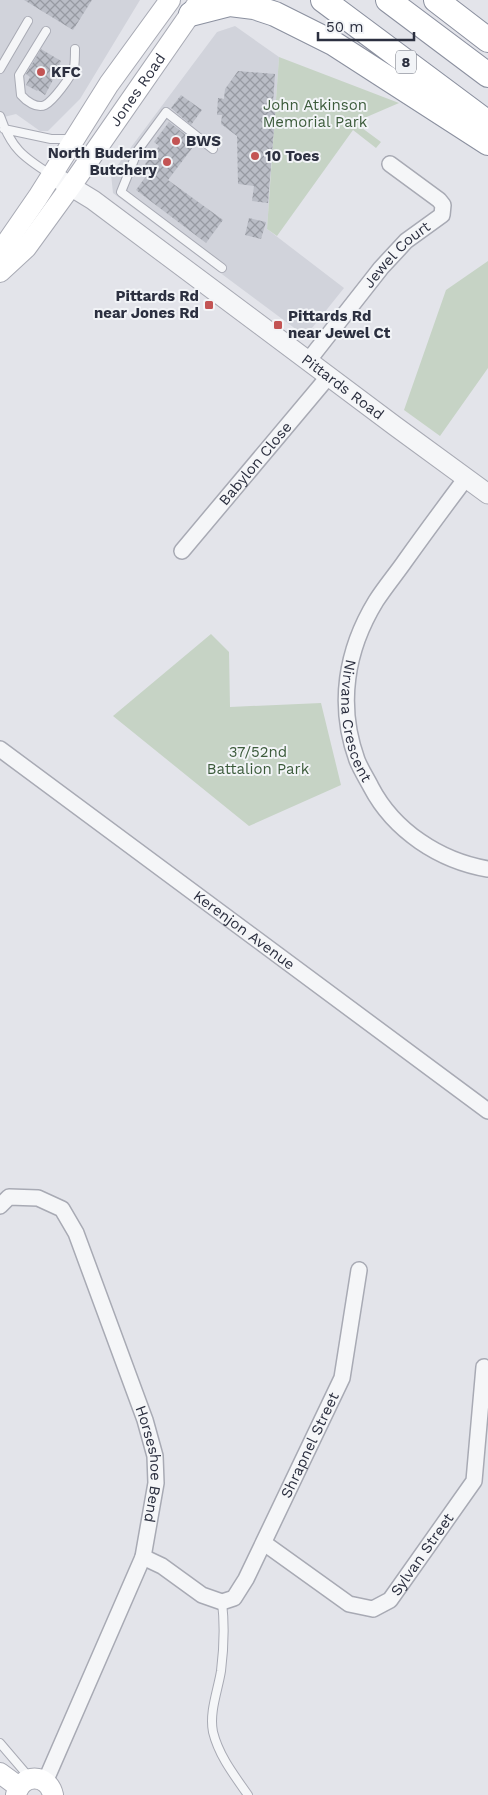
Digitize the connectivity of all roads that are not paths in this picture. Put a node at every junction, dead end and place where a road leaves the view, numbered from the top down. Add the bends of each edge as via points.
1 (170, 0) edge
2 (323, 0) edge
3 (388, 0) edge
4 (436, 0) edge
5 (258, 5) edge
6 (195, 7) edge
7 (28, 21) dead end
8 (46, 31) dead end
9 (488, 40) edge
10 (76, 48) dead end
11 (0, 69) edge
12 (488, 75) edge
13 (0, 116) edge
14 (488, 123) edge
15 (4, 129) junction
16 (75, 138) junction
17 (9, 139) junction
18 (0, 142) edge
19 (488, 143) edge
20 (213, 149) dead end
21 (390, 164) dead end
22 (52, 175) junction
23 (71, 186) junction
24 (0, 252) edge
25 (222, 268) dead end
26 (0, 272) edge
27 (308, 361) junction
28 (328, 377) junction
29 (466, 478) junction
30 (488, 494) edge
31 (182, 551) dead end
32 (0, 749) edge
33 (488, 869) edge
34 (488, 1111) edge
35 (0, 1206) edge
36 (359, 1270) dead end
37 (484, 1367) dead end
38 (264, 1543) junction
39 (143, 1557) junction
40 (222, 1602) junction
41 (0, 1743) edge
42 (0, 1773) edge
43 (33, 1787) edge
44 (248, 1795) edge

1 - 16 main road, Jones Road via 109,84
2 - 14 highway, 8
3 - 12 highway
4 - 9 highway
5 - 6 highway
5 - 19 highway via 333,43
6 - 23 main road, Jones Road
7 - 11 lane
8 - 10 lane via 19,76 21,95 33,104 45,105 64,85 74,68
13 - 15 lane
15 - 16 lane via 51,139
15 - 17 lane
16 - 22 main road, Jones Road
17 - 18 lane
17 - 22 lane via 27,158
20 - 25 lane via 166,112 138,150 121,192
21 - 27 street, Jewel Court via 439,200 443,205 442,215 406,241 381,268
22 - 23 street, Pittards Road
22 - 24 main road, Jones Road
23 - 26 main road, Jones Road via 26,248
23 - 27 street, Pittards Road
27 - 28 street, Pittards Road
28 - 29 street, Pittards Road
28 - 31 street, Babylon Close
29 - 30 street, Pittards Road
29 - 33 street, Nirvana Crescent via 376,601 362,628 350,661 346,717 357,761 378,801 406,831 435,851 471,866
32 - 34 street, Kerenjon Avenue
35 - 39 street, Horseshoe Bend via 9,1197 38,1198 62,1209 76,1232 155,1456 156,1483
36 - 38 street, Shrapnel Street via 342,1378
37 - 38 street, Sylvan Street via 474,1481 390,1600 372,1609 349,1604
38 - 40 street, Shrapnel Street via 234,1598
39 - 40 street via 162,1566 202,1595
39 - 43 street, Horseshoe Bend
40 - 44 lane via 225,1628 221,1672 213,1708 213,1731 228,1769
41 - 43 lane
42 - 43 main road

